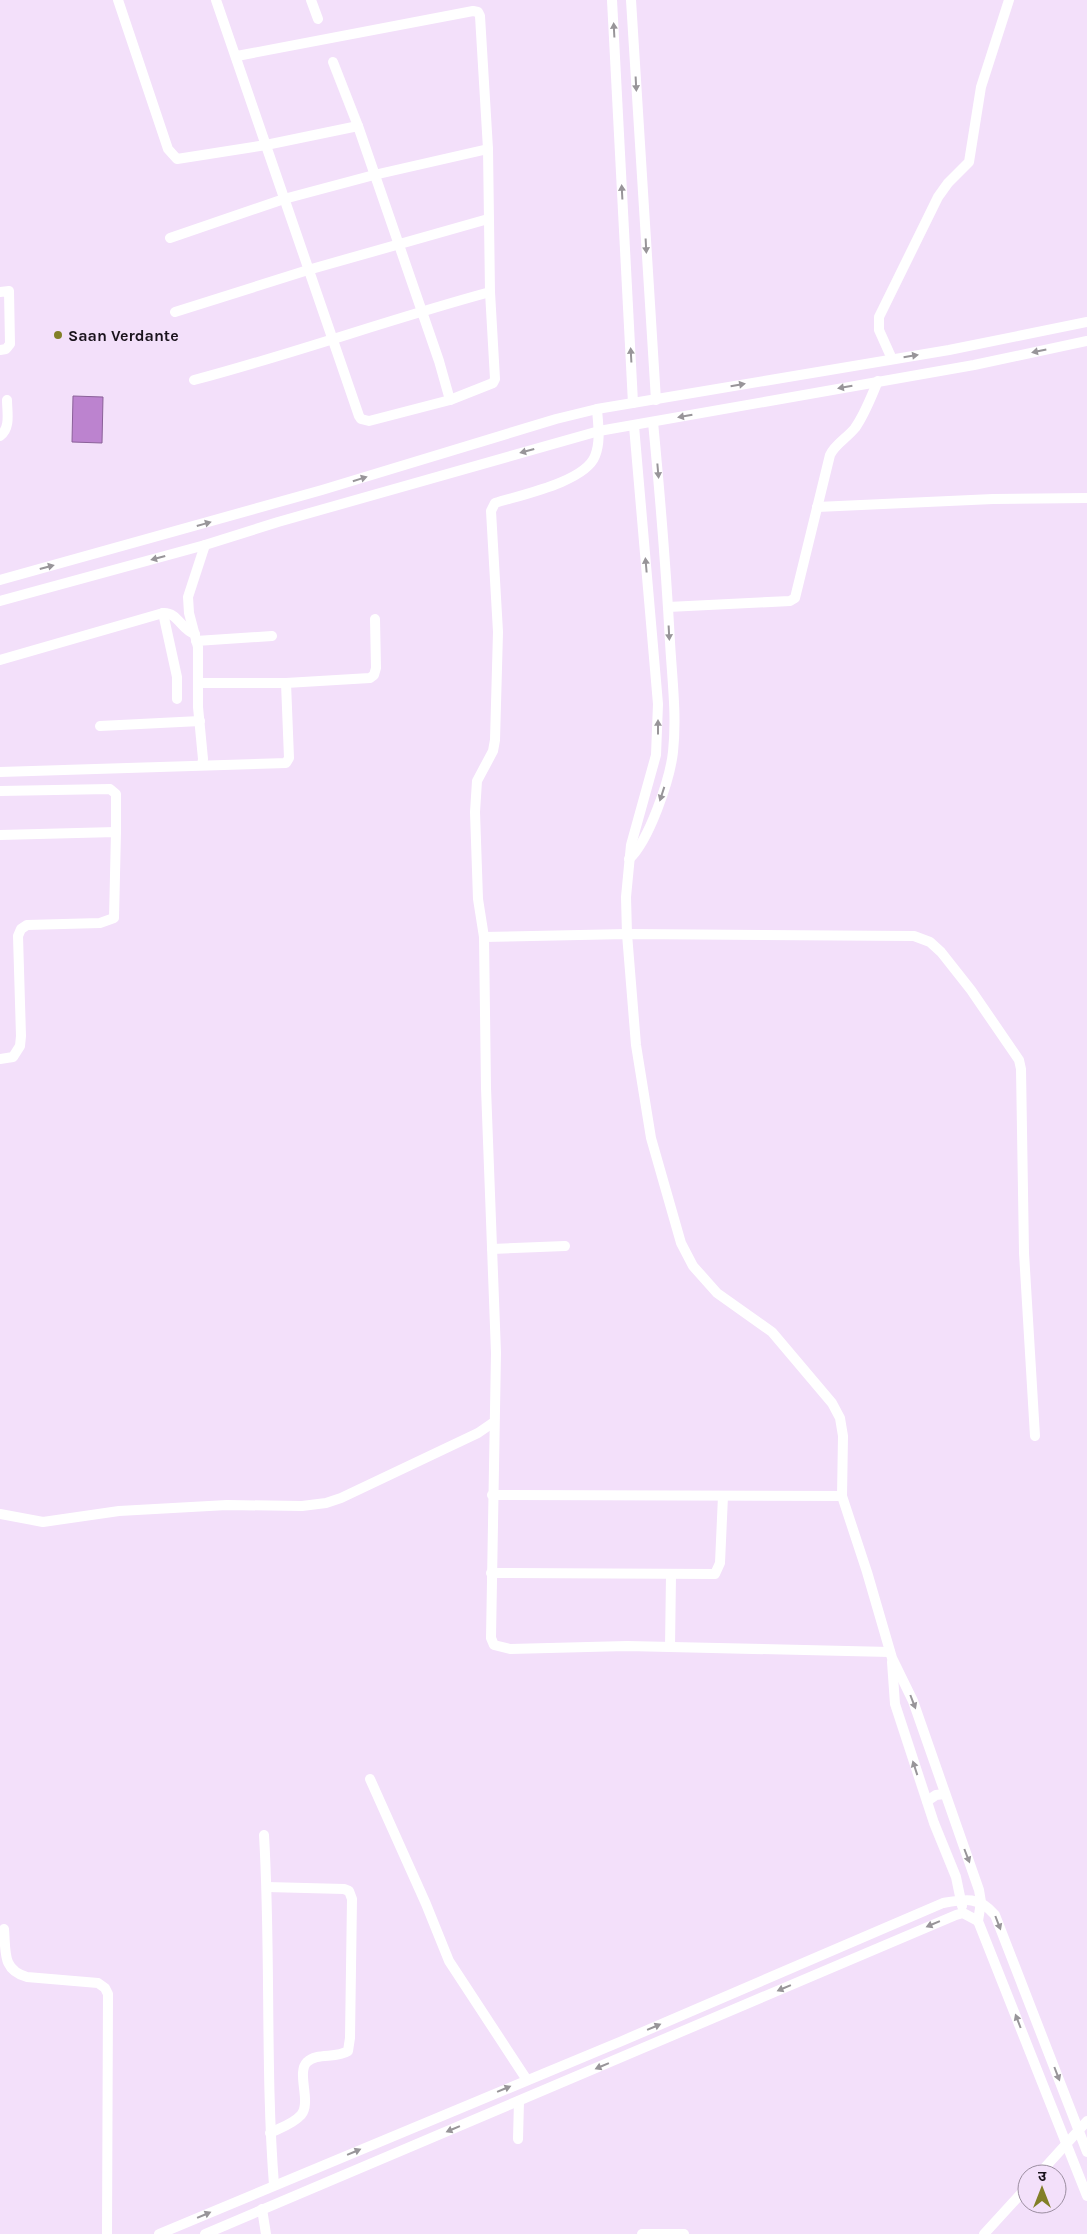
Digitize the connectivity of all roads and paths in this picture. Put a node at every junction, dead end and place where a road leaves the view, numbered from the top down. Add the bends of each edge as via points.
1 (118, 0) edge
2 (216, 0) edge
3 (311, 0) edge
4 (612, 0) edge
5 (631, 0) edge
6 (1009, 0) edge
7 (318, 19) dead end
8 (237, 56) junction
9 (333, 62) dead end
10 (358, 126) junction
11 (266, 145) junction
12 (488, 149) junction
13 (374, 175) junction
14 (284, 199) junction
15 (488, 219) junction
16 (170, 238) dead end
17 (398, 245) junction
18 (308, 270) junction
19 (0, 292) edge
20 (490, 292) junction
21 (421, 310) junction
22 (175, 312) dead end
23 (1087, 322) edge
24 (332, 339) junction
25 (1087, 341) edge
26 (0, 350) edge
27 (892, 358) junction
28 (194, 380) dead end
29 (878, 381) junction
30 (7, 400) dead end
31 (450, 400) junction
32 (656, 400) junction
33 (633, 403) junction
34 (597, 409) junction
35 (653, 422) junction
36 (634, 426) junction
37 (598, 431) junction
38 (0, 436) edge
39 (1087, 498) edge
40 (817, 507) junction
41 (205, 545) junction
42 (0, 580) edge
43 (0, 601) edge
44 (668, 607) junction
45 (163, 612) junction
46 (375, 618) dead end
47 (272, 636) dead end
48 (196, 637) junction
49 (0, 660) edge
50 (198, 683) junction
51 (286, 683) junction
52 (177, 699) dead end
53 (200, 721) junction
54 (100, 726) dead end
55 (202, 765) junction
56 (0, 772) edge
57 (0, 790) edge
58 (116, 832) junction
59 (0, 835) edge
60 (630, 859) junction
61 (627, 934) junction
62 (484, 937) junction
63 (0, 1058) edge
64 (565, 1246) dead end
65 (492, 1249) junction
66 (494, 1422) junction
67 (1035, 1436) dead end
68 (492, 1494) junction
69 (723, 1496) junction
70 (842, 1496) junction
71 (0, 1514) edge
72 (491, 1573) junction
73 (671, 1575) junction
74 (670, 1648) junction
75 (891, 1655) junction
76 (926, 1739) junction
77 (908, 1745) junction
78 (370, 1779) dead end
79 (944, 1794) junction
80 (926, 1801) junction
81 (264, 1835) dead end
82 (960, 1839) junction
83 (943, 1843) junction
84 (267, 1887) junction
85 (962, 1900) junction
86 (981, 1902) junction
87 (963, 1913) junction
88 (978, 1921) junction
89 (4, 1929) dead end
90 (527, 2080) junction
91 (519, 2101) junction
92 (1087, 2121) edge
93 (1078, 2130) junction
94 (270, 2133) junction
95 (518, 2139) dead end
96 (1067, 2144) junction
97 (1087, 2152) edge
98 (1048, 2164) edge
99 (274, 2185) junction
100 (1087, 2196) edge
101 (1017, 2198) edge
102 (262, 2209) junction
103 (107, 2234) edge
104 (159, 2234) edge
105 (205, 2234) edge
106 (266, 2234) edge
107 (642, 2234) edge
108 (684, 2234) edge
109 (984, 2234) edge

1 - 11 street via 172,155 185,159
2 - 8 street
3 - 7 street
33 -> 4 street
5 -> 32 street
6 - 27 street via 981,87 969,162 938,196 879,317 879,330
8 - 11 street
8 - 12 street via 478,12
9 - 10 street
10 - 11 street
10 - 13 street
11 - 14 street
12 - 13 street
12 - 15 street
13 - 14 street
13 - 17 street
14 - 16 street
14 - 18 street
15 - 17 street
15 - 20 street
17 - 18 street
17 - 21 street
18 - 22 street
18 - 24 street
19 - 26 street via 9,291 10,344
20 - 21 street
20 - 31 street via 494,382
21 - 24 street
21 - 31 street
27 -> 23 street
24 - 28 street
24 - 31 street via 361,419 369,421
25 -> 29 street
32 -> 27 street
29 -> 35 street
29 - 40 street via 861,419 833,450
30 - 38 street via 7,425
32 - 33 street
33 - 34 street
34 - 37 street
42 -> 34 street via 313,493
35 - 36 street
35 -> 44 street
36 - 37 street
60 -> 36 street via 632,838 652,772 658,738
37 -> 41 street
37 - 62 street via 595,456 583,471 569,479 495,503 491,511 498,632 496,740 477,781 475,795 478,899
39 - 40 street
40 - 44 street via 794,600
41 -> 43 street
41 - 48 street via 188,597
44 -> 60 street via 674,706 673,751 656,811 640,849
45 - 48 street via 173,614
45 - 49 street
45 - 52 street via 177,677
46 - 51 street via 376,668 370,678
47 - 48 street
48 - 50 street
50 - 51 street
50 - 53 street
51 - 55 street via 287,762
53 - 54 street
53 - 55 street
55 - 56 street
57 - 58 street via 110,788 116,794
58 - 59 street
58 - 63 street via 114,918 100,923 27,925 21,929 18,936 20,1046 13,1057
60 - 61 street
61 - 62 street
61 - 67 street via 914,936 930,942 941,952 993,1021 1019,1060 1021,1069 1024,1254
61 - 70 street via 636,1045 651,1138 681,1243 693,1266 717,1294 772,1332 832,1403 840,1418 843,1436
62 - 65 street
64 - 65 street
65 - 66 street via 496,1353
66 - 68 street
66 - 71 street via 470,1437 326,1503 119,1511 43,1522
68 - 69 street
68 - 72 street
69 - 70 street
69 - 73 street via 719,1569 710,1575
70 - 75 street
72 - 73 street
72 - 74 street via 491,1638 494,1645 510,1649 573,1646
73 - 74 street
74 - 75 street
75 -> 76 street
75 - 77 street via 895,1704
76 - 77 street
76 - 79 street
80 -> 77 street
78 - 90 street via 449,1961
79 - 80 street
79 - 82 street
80 - 83 street
81 - 84 street
82 - 83 street
82 -> 86 street
83 - 85 street
84 - 94 street
84 - 94 street via 344,1889 349,1891 352,1899 350,2047 343,2055 308,2061 303,2070 305,2095 302,2114
85 - 86 street
85 - 87 street
90 -> 85 street via 943,1903
86 - 88 street
86 -> 93 street via 995,1915
87 - 88 street
87 -> 91 street
96 -> 88 street
89 - 103 street via 7,1961 18,1974 98,1984 108,1994
99 -> 90 street
91 - 95 street
91 -> 102 street
92 - 93 street
93 - 96 street
93 - 97 street
94 - 99 street
96 - 98 street
96 - 100 street
104 -> 99 street
101 - 109 street
102 - 105 street
102 - 106 street
107 - 108 street

